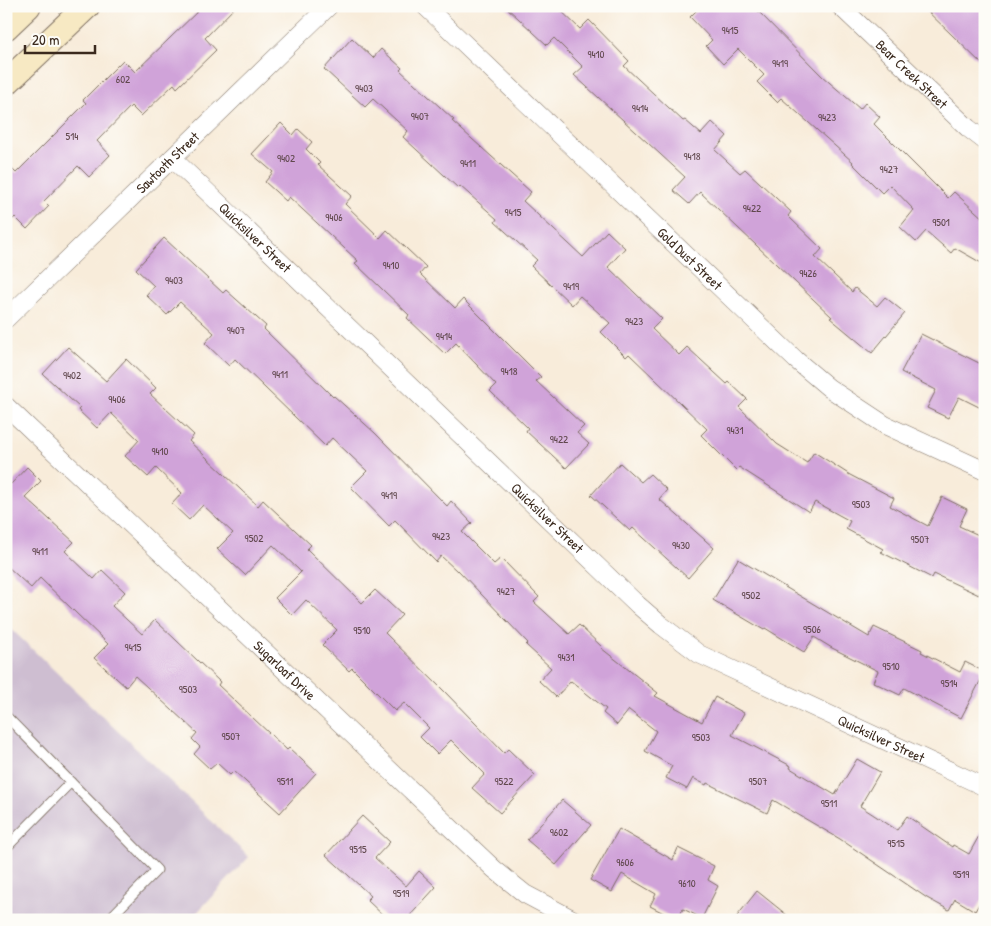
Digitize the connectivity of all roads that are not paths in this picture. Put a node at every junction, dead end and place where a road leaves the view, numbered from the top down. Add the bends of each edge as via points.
1 (28, 6) edge
2 (87, 6) edge
3 (329, 6) edge
4 (425, 6) edge
5 (840, 6) edge
6 (6, 27) edge
7 (6, 83) edge
8 (985, 141) edge
9 (172, 158) junction
10 (6, 319) edge
11 (6, 406) edge
12 (985, 471) edge
13 (6, 716) edge
14 (70, 782) junction
15 (985, 787) edge
16 (6, 848) edge
17 (108, 920) edge
18 (574, 920) edge

1 - 6 main road
2 - 7 main road
3 - 9 street, Sawtooth Street
4 - 12 street, Gold Dust Street via 829,388 885,425
5 - 8 street, Bear Creek Street
9 - 10 street, Sawtooth Street
9 - 15 street, Quicksilver Street via 661,625 699,654
11 - 18 street, Sugarloaf Drive via 494,869 525,894
13 - 14 lane
14 - 16 lane
14 - 17 lane via 157,870

